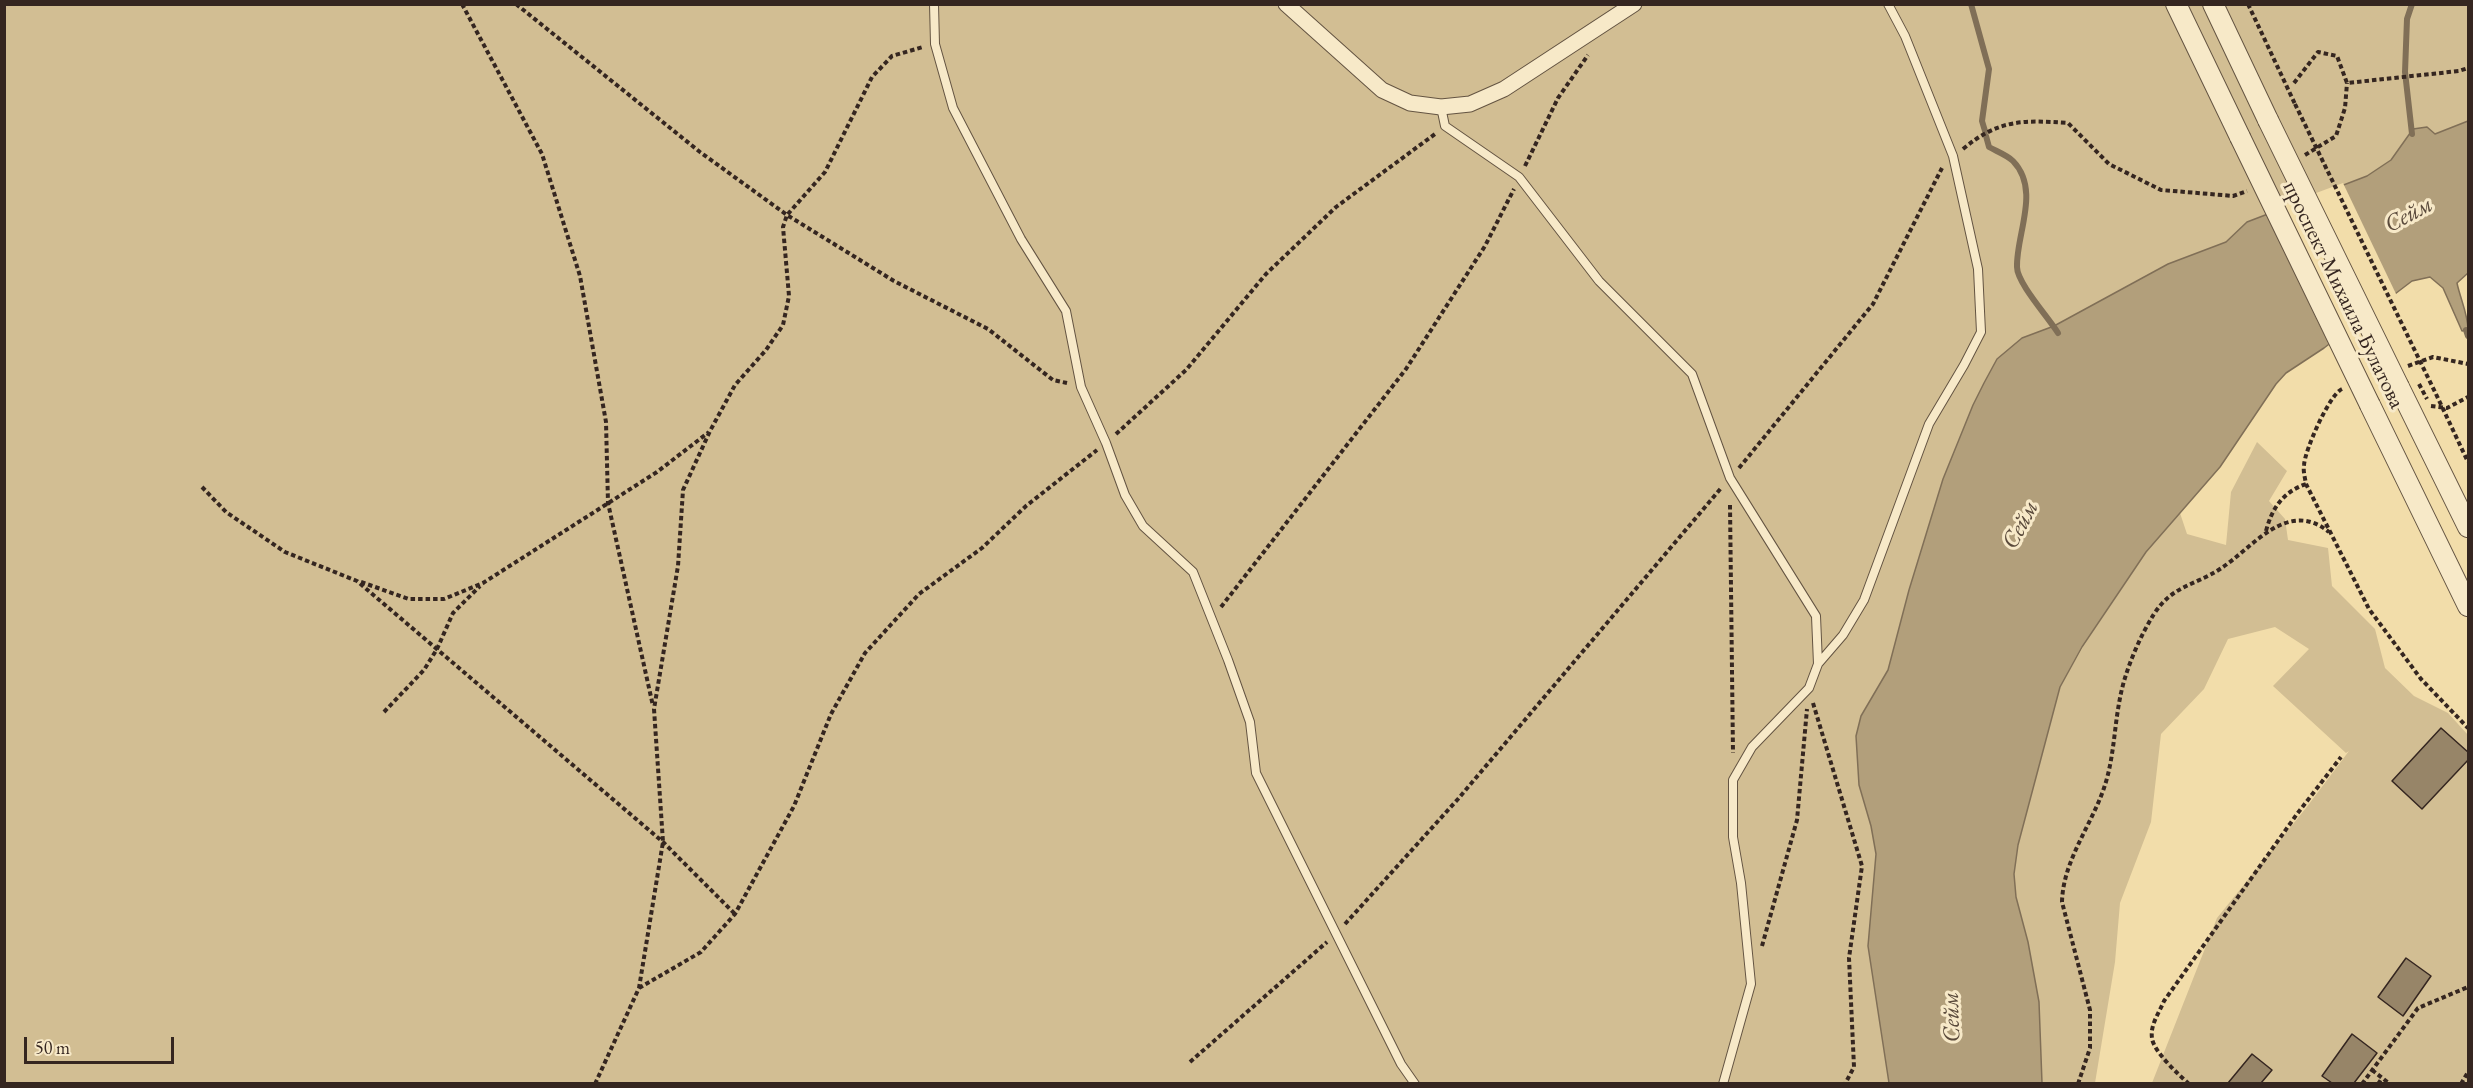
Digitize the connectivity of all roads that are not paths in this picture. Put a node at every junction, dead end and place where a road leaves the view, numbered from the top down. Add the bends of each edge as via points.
1 (934, 4) edge
2 (1286, 4) edge
3 (1635, 4) edge
4 (1888, 4) edge
5 (2176, 4) edge
6 (2213, 4) edge
7 (1440, 107) junction
8 (2469, 527) edge
9 (2469, 606) edge
10 (1818, 664) junction
11 (1415, 1083) edge
12 (1723, 1083) edge

1 - 11 lane via 935,43 953,108 1021,239 1066,311 1081,387 1125,495 1143,526 1192,572 1250,722 1256,773 1401,1064
2 - 7 street via 1382,90 1410,103
3 - 7 street via 1504,89 1470,104
4 - 10 lane via 1905,36 1953,156 1978,269 1981,332 1929,424 1864,600 1843,635
5 - 9 street, проспект Михаила Булатова, bridge
6 - 8 street, проспект Михаила Булатова, bridge
7 - 10 lane via 1445,126 1519,177 1599,281 1692,374 1730,478 1816,616
10 - 12 lane via 1809,688 1752,747 1733,780 1733,837 1751,984

